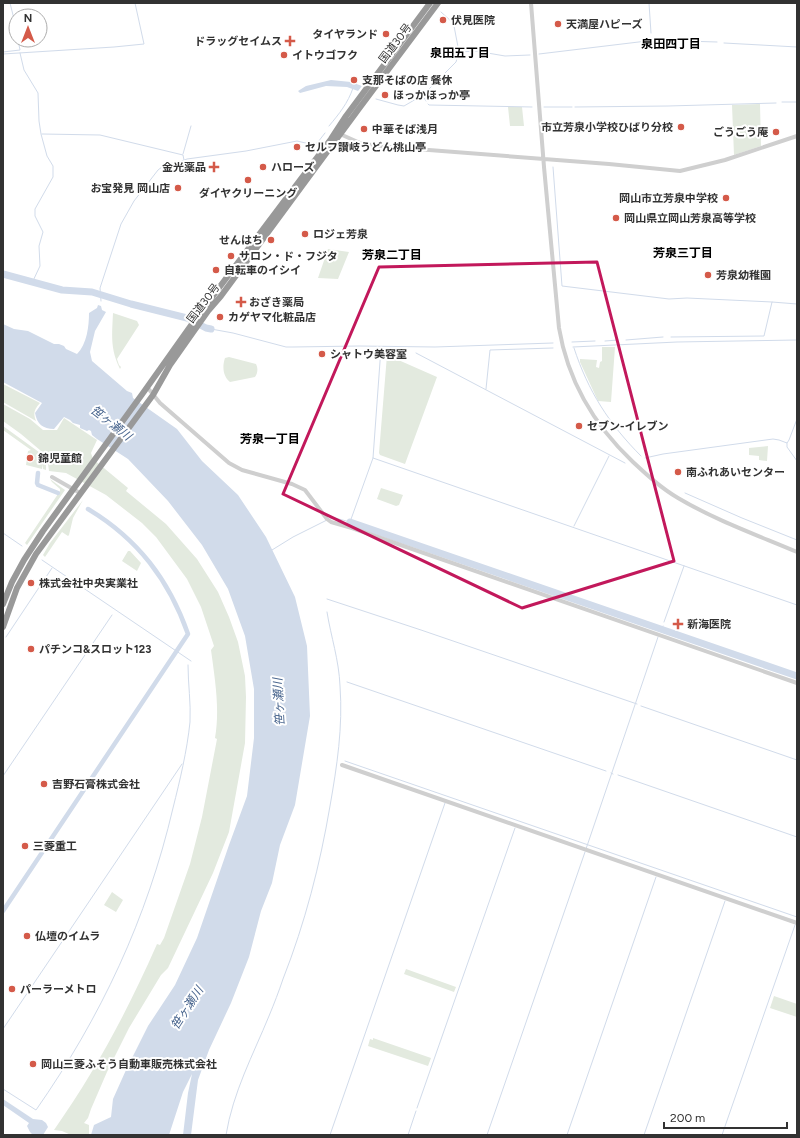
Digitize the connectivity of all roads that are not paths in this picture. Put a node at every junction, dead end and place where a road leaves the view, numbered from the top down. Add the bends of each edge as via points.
1 (430, 3) edge
2 (438, 3) edge
3 (531, 3) edge
4 (340, 134) junction
5 (797, 136) edge
6 (543, 160) junction
7 (198, 320) junction
8 (193, 327) junction
9 (147, 387) junction
10 (151, 398) junction
11 (52, 477) dead end
12 (75, 487) junction
13 (82, 491) junction
14 (797, 552) edge
15 (16, 593) junction
16 (3, 604) edge
17 (3, 615) edge
18 (3, 627) edge
19 (797, 683) edge
20 (342, 765) dead end
21 (797, 923) edge

1 - 7 highway, 国道30号
2 - 4 highway, 国道30号
3 - 6 street
4 - 6 street via 360,143 377,146
4 - 7 highway, 国道30号
5 - 6 street via 725,160 680,171
6 - 14 street via 560,337 571,375 590,412 618,448 649,477 677,497 707,513
7 - 8 highway, 国道30号
8 - 9 highway, 国道30号
8 - 10 highway, 国道30号
9 - 10 street
9 - 12 highway, 国道30号
10 - 13 highway, 国道30号
10 - 19 street via 229,463 242,470 305,490 331,522
11 - 12 street
12 - 13 street
12 - 16 highway, 国道30号 via 24,560
13 - 15 highway, 国道30号 via 36,554
15 - 17 highway via 10,596
15 - 18 highway, 国道30号
20 - 21 street

